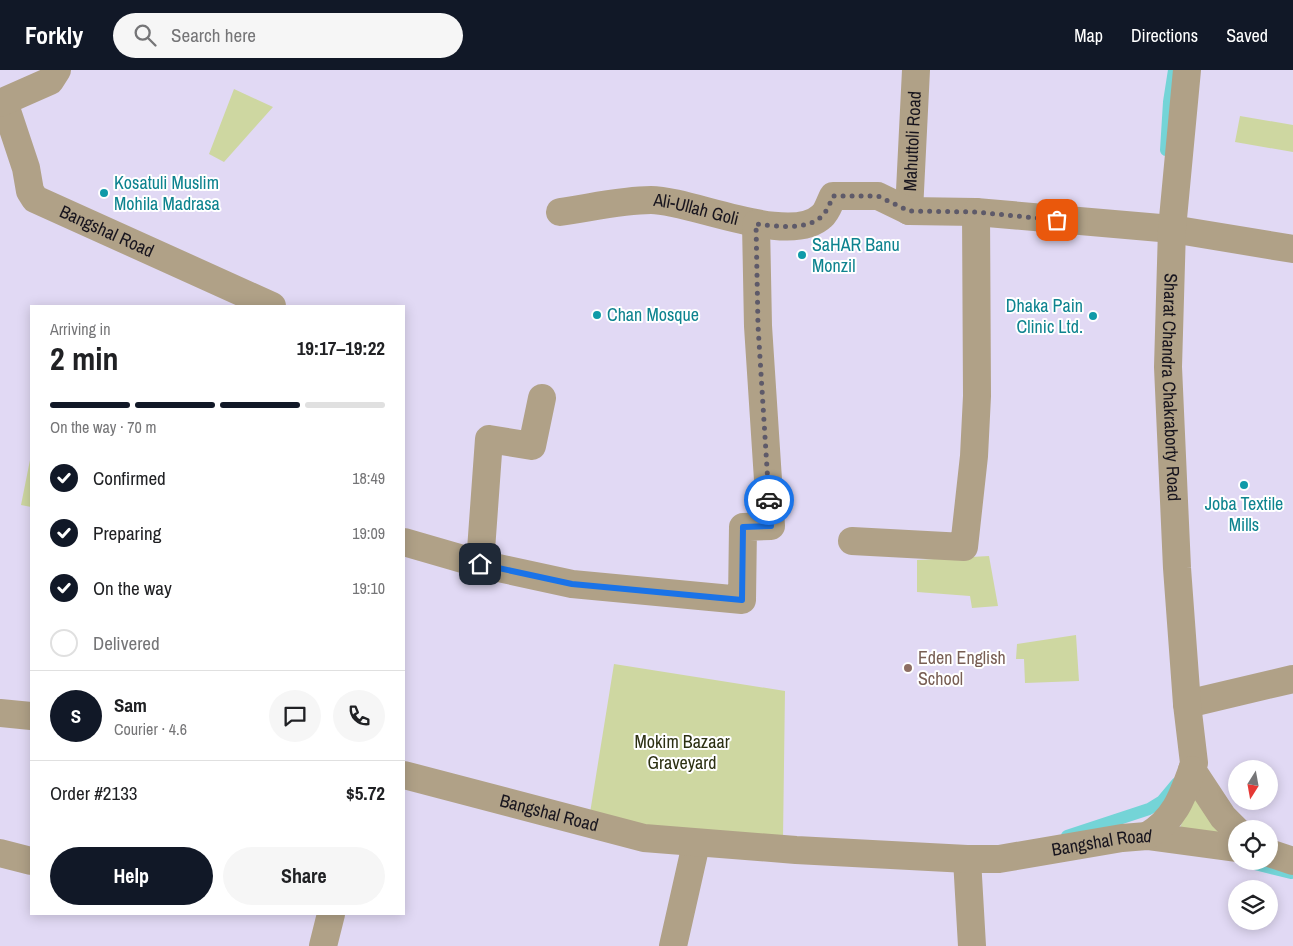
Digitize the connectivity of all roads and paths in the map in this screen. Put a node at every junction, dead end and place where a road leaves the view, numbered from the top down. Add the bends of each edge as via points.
1 (57, 70) edge
2 (916, 70) edge
3 (1187, 70) edge
4 (2, 102) edge
5 (909, 211) junction
6 (560, 212) dead end
7 (976, 212) junction
8 (756, 224) junction
9 (1172, 229) junction
10 (1293, 250) edge
11 (270, 305) edge
12 (542, 398) dead end
13 (852, 541) dead end
14 (405, 542) edge
15 (480, 564) junction
16 (1293, 679) edge
17 (1187, 704) junction
18 (0, 713) edge
19 (30, 716) edge
20 (1192, 770) junction
21 (405, 775) edge
22 (1228, 822) edge
23 (1147, 836) junction
24 (696, 844) junction
25 (1228, 847) edge
26 (0, 853) edge
27 (1278, 856) edge
28 (967, 859) junction
29 (30, 861) edge
30 (1293, 861) edge
31 (331, 915) edge
32 (323, 946) edge
33 (673, 946) edge
34 (972, 946) edge

1 - 4 street via 50,82
2 - 5 street, Mahuttoli Road
3 - 9 street, Sharat Chandra Chakraborty Road
4 - 11 street, Bangshal Road via 35,199
5 - 7 street, Ali-Ullah Goli
5 - 8 street, Ali-Ullah Goli via 878,196 833,196 823,216 811,223
6 - 8 street, Ali-Ullah Goli via 651,200
7 - 9 street, Ali-Ullah Goli
7 - 13 street via 977,396 964,547
8 - 15 street via 758,326 771,526 743,527 742,600 572,584
9 - 10 street, Ali-Ullah Goli
9 - 17 street, Sharat Chandra Chakraborty Road via 1168,367
12 - 15 street via 532,446 489,439
14 - 15 street
16 - 17 street
17 - 20 street, Sharat Chandra Chakraborty Road
18 - 19 street
20 - 22 street
20 - 23 street, Sharat Chandra Chakraborty Road via 1177,809 1160,828
21 - 24 street, Bangshal Road via 644,838
23 - 25 street, Bangshal Road
23 - 28 street, Bangshal Road via 999,859
24 - 28 street, Bangshal Road
24 - 33 street
26 - 29 street
27 - 30 street
28 - 34 street
31 - 32 street

